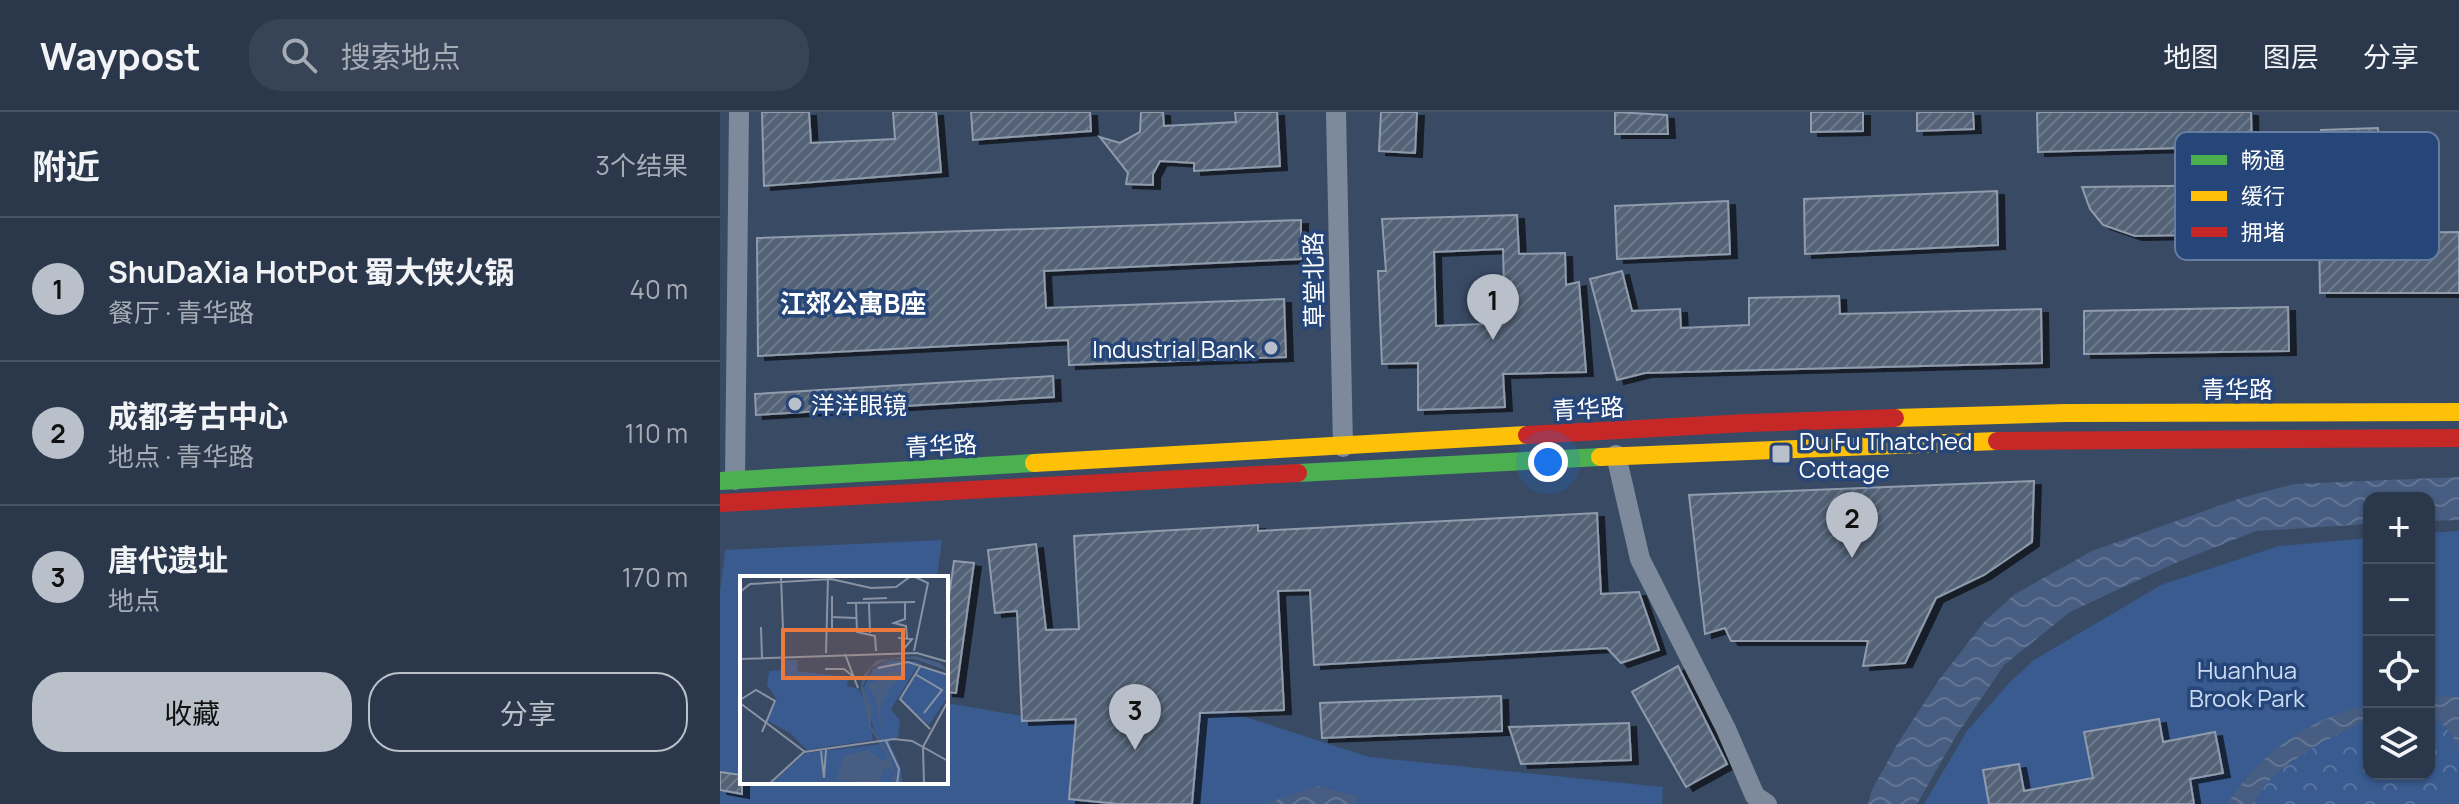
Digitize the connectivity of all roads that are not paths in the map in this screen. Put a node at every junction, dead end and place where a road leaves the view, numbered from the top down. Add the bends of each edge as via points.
1 (739, 112) edge
2 (1336, 112) edge
3 (2459, 412) edge
4 (2459, 438) edge
5 (1343, 447) junction
6 (1616, 455) junction
7 (728, 480) edge
8 (720, 503) edge
9 (1767, 804) edge

1 - 7 street
2 - 5 street, 草堂北路
3 - 5 main road, 青华路 via 2065,413 1747,423
4 - 6 main road, 青华路 via 2064,439
5 - 7 main road, 青华路
6 - 8 main road, 青华路
6 - 9 street via 1640,559 1755,796

